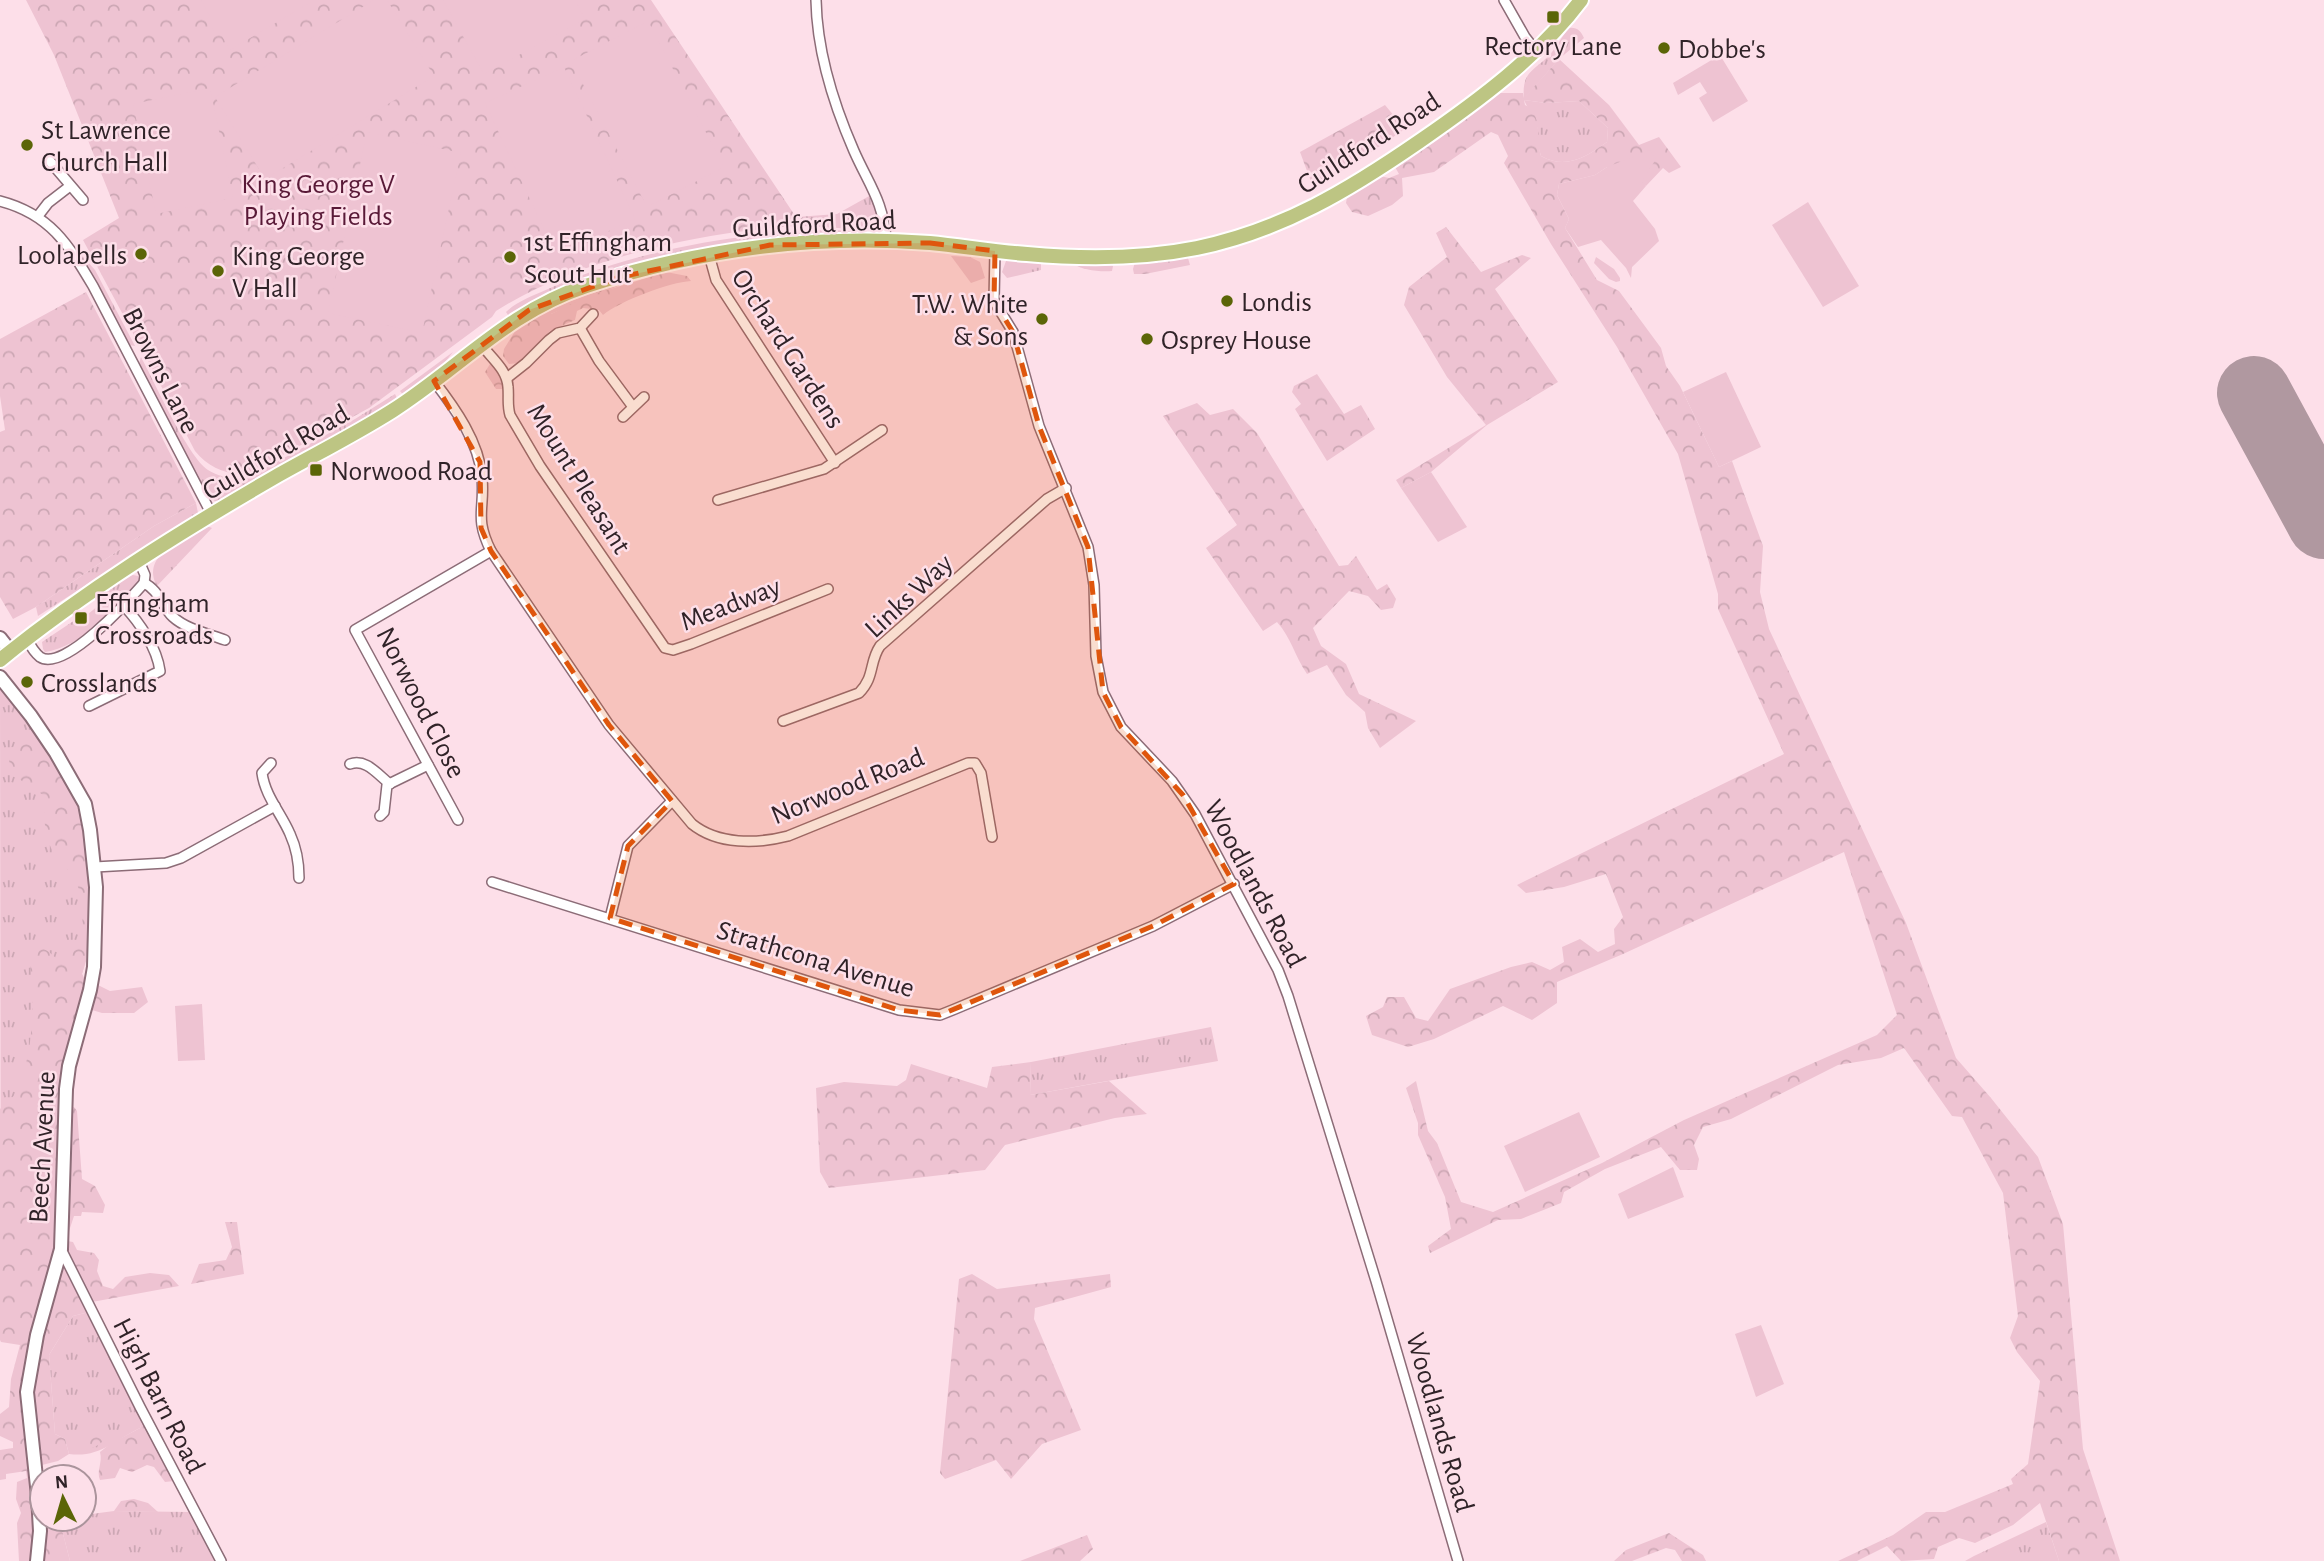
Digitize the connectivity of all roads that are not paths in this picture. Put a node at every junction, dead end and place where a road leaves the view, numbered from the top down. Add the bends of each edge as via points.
1 (816, 0) edge
2 (1504, 0) edge
3 (1581, 0) edge
4 (1535, 50) junction
5 (48, 159) dead end
6 (70, 186) junction
7 (83, 200) dead end
8 (0, 201) edge
9 (38, 216) junction
10 (886, 241) junction
11 (995, 251) junction
12 (709, 255) junction
13 (593, 314) dead end
14 (580, 328) junction
15 (481, 345) junction
16 (507, 378) junction
17 (434, 381) junction
18 (643, 397) dead end
19 (633, 407) junction
20 (623, 417) dead end
21 (882, 430) dead end
22 (835, 463) junction
23 (1066, 488) junction
24 (718, 500) dead end
25 (212, 515) junction
26 (491, 551) junction
27 (139, 561) junction
28 (144, 583) junction
29 (828, 589) dead end
30 (124, 606) junction
31 (655, 633) joint
32 (0, 638) edge
33 (27, 639) junction
34 (225, 640) dead end
35 (5, 656) edge
36 (0, 677) edge
37 (89, 706) dead end
38 (783, 721) dead end
39 (271, 763) dead end
40 (350, 764) dead end
41 (428, 765) junction
42 (390, 784) junction
43 (672, 801) junction
44 (275, 806) junction
45 (380, 816) dead end
46 (458, 820) dead end
47 (992, 837) dead end
48 (95, 867) junction
49 (299, 878) dead end
50 (492, 882) dead end
51 (1234, 884) junction
52 (610, 918) junction
53 (61, 1249) junction
54 (37, 1561) edge
55 (221, 1561) edge
56 (1458, 1561) edge

1 - 10 street via 820,48 834,99 883,210
2 - 4 street
3 - 4 main road, Guildford Road
4 - 11 main road, Guildford Road via 1386,164 1328,201 1270,227 1224,242 1155,254 1086,257
5 - 6 street
6 - 7 street
6 - 9 street
8 - 9 street, Browns Lane
9 - 25 street, Browns Lane via 63,240 93,286
10 - 11 main road, Guildford Road
10 - 12 main road, Guildford Road via 769,245
11 - 23 street, Woodlands Road via 994,302 1013,332 1039,426
12 - 15 main road, Guildford Road via 557,297 529,310
12 - 22 street, Orchard Gardens via 716,281
13 - 14 street
14 - 16 street via 558,333
14 - 19 street
15 - 16 street, Mount Pleasant
15 - 17 main road, Guildford Road
16 - 31 street, Mount Pleasant via 510,415
17 - 25 main road, Guildford Road via 379,419
17 - 26 street, Norwood Road via 472,440 480,462 481,528
18 - 19 street
19 - 20 street
21 - 22 street, Orchard Gardens
22 - 24 street, Orchard Gardens
23 - 38 street, Links Way via 1047,499 880,646 867,684 859,693
23 - 51 street, Woodlands Road via 1092,566 1096,656 1103,692 1121,727 1183,795
25 - 27 main road, Guildford Road
26 - 41 street, Norwood Close via 355,630
26 - 43 street, Norwood Road via 609,726
27 - 28 street
27 - 33 main road, Guildford Road
28 - 30 street
28 - 34 street via 173,617
29 - 31 street, Meadway via 673,650 665,648
30 - 33 street via 92,637 55,657 39,657
30 - 37 street via 158,656 160,671
32 - 35 street
33 - 35 main road, Guildford Road
36 - 48 street, Beech Avenue via 44,733 85,804
39 - 44 street via 262,773
40 - 42 street via 368,766
41 - 42 street
41 - 46 street, Norwood Close
42 - 45 street
43 - 47 street, Norwood Road via 705,834 769,841 958,765 975,763 981,773
43 - 52 street via 628,846
44 - 48 street via 181,858
44 - 49 street via 296,850
48 - 53 street, Beech Avenue via 96,936 90,990 65,1088
50 - 52 street, Strathcona Avenue
51 - 52 street, Strathcona Avenue via 1153,926 940,1015 899,1010
51 - 56 street, Woodlands Road via 1288,996
53 - 54 street, Beech Avenue via 34,1346 27,1392 38,1496
53 - 55 street, High Barn Road

